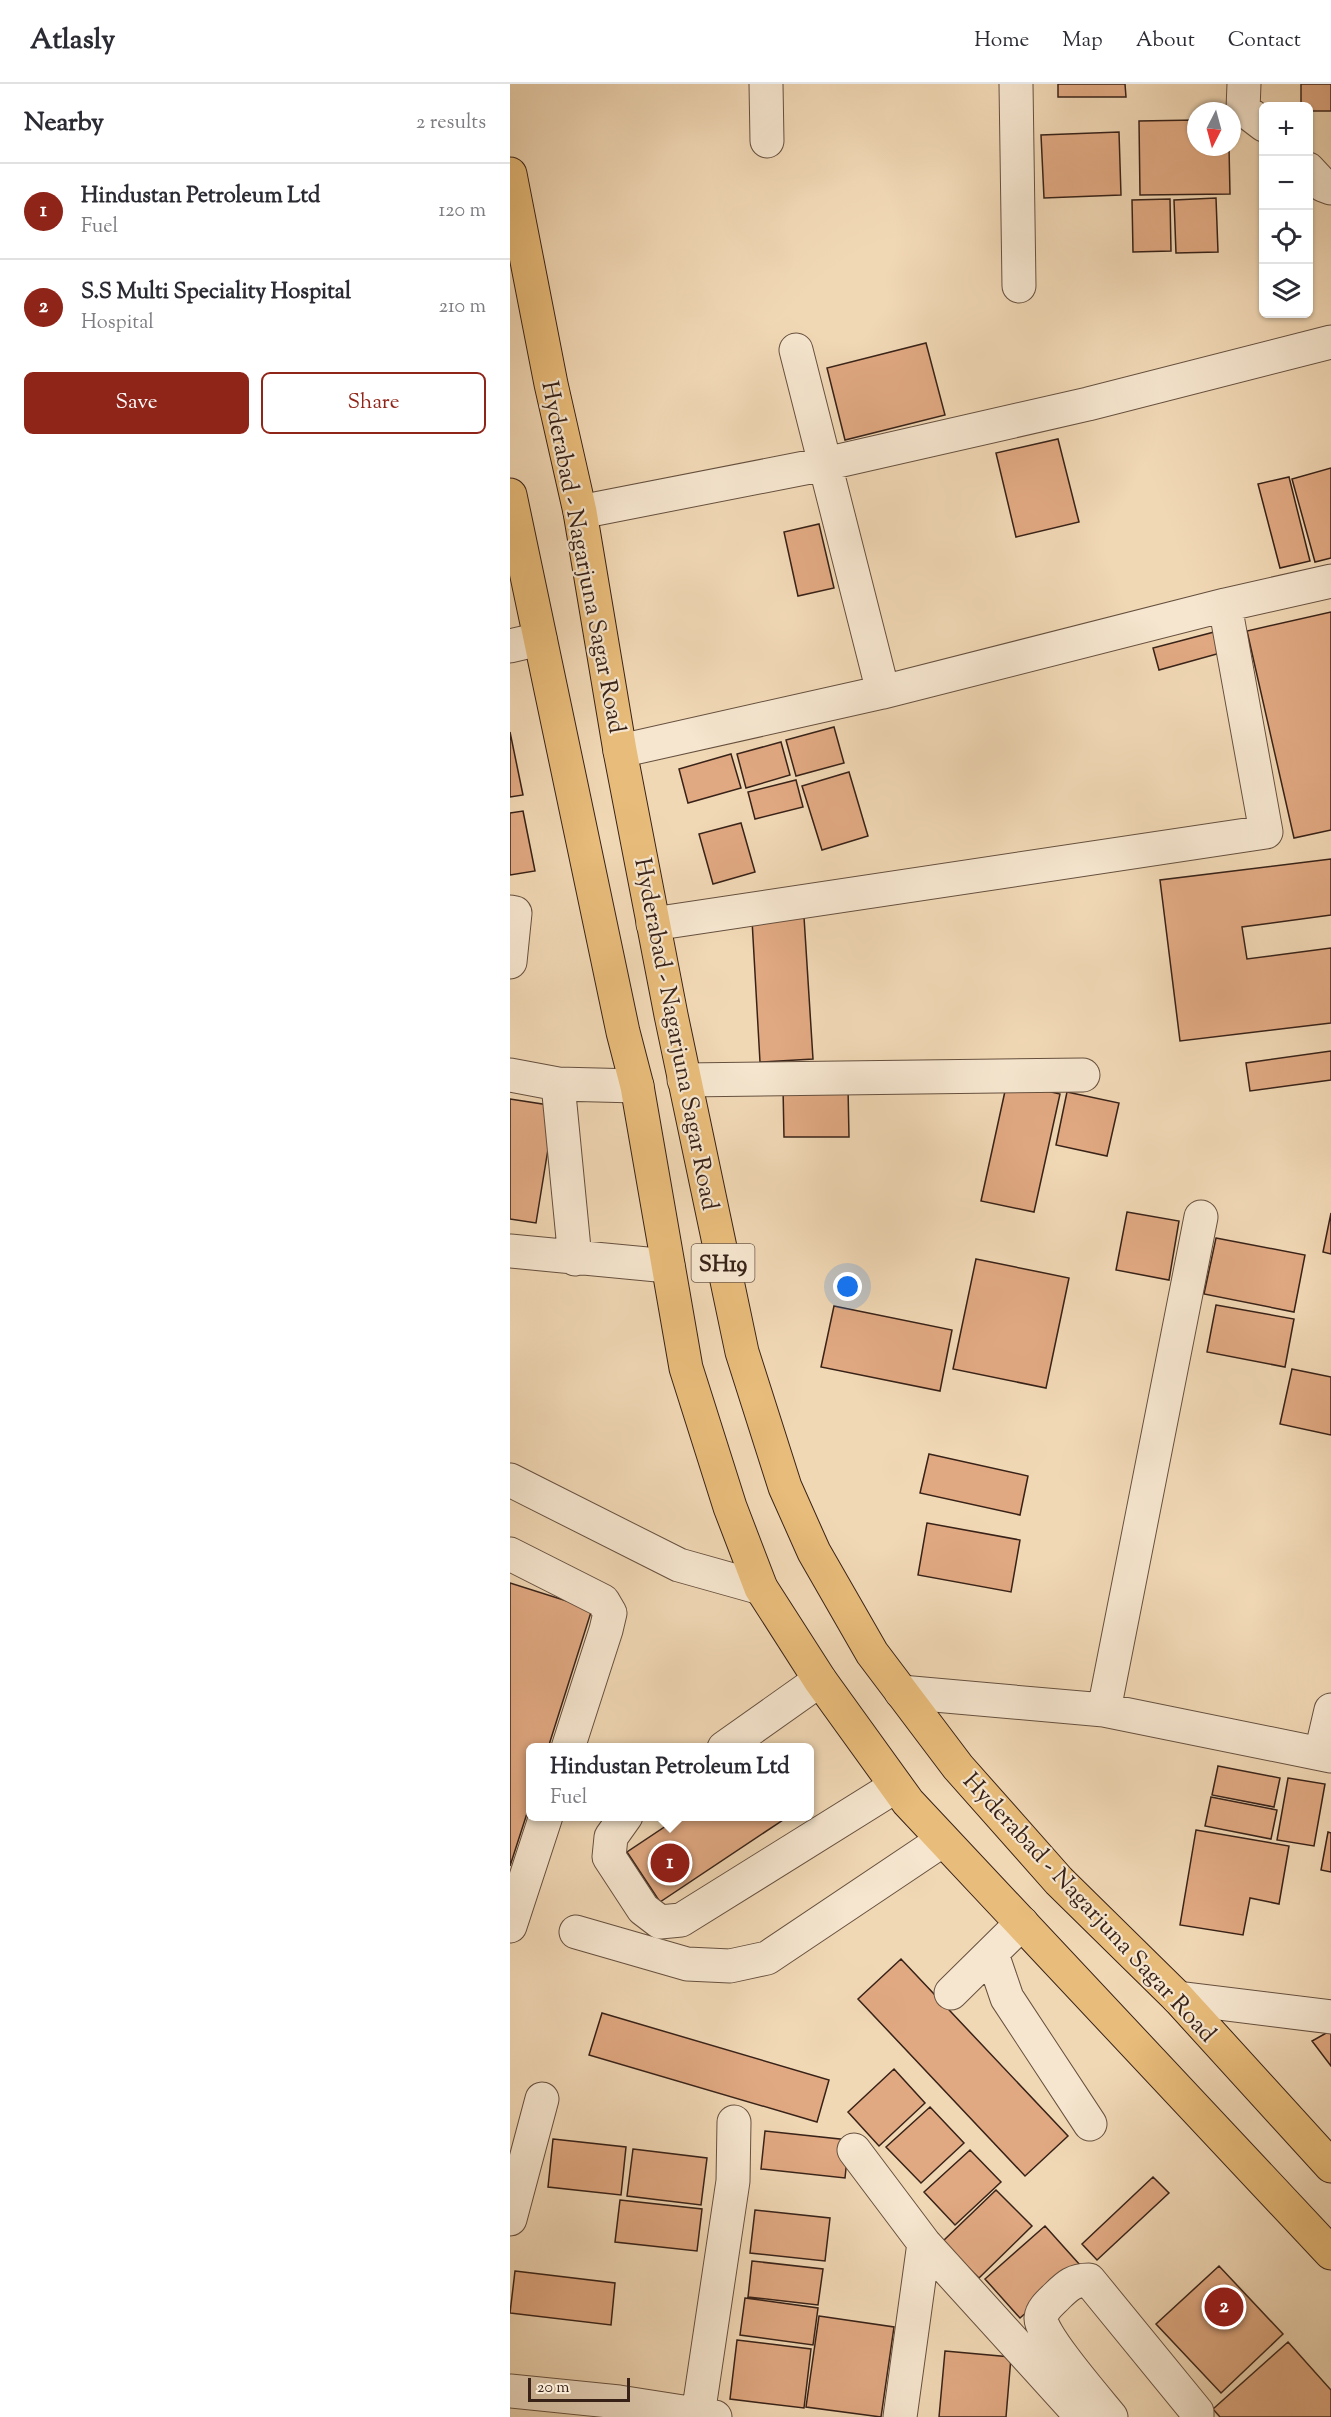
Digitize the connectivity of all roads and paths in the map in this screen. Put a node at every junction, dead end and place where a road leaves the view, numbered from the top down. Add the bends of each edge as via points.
1 (766, 84) edge
2 (1016, 84) edge
3 (1244, 84) edge
4 (1259, 122) edge
5 (767, 141) dead end
6 (510, 174) edge
7 (1313, 174) edge
8 (1331, 188) edge
9 (1019, 286) dead end
10 (1331, 342) edge
11 (796, 350) dead end
12 (825, 464) junction
13 (510, 495) edge
14 (580, 512) junction
15 (1331, 581) edge
16 (1225, 605) junction
17 (525, 642) edge
18 (884, 692) junction
19 (621, 751) junction
20 (510, 912) edge
21 (653, 924) junction
22 (510, 962) edge
23 (510, 1075) edge
24 (1083, 1075) dead end
25 (684, 1080) junction
26 (558, 1084) junction
27 (637, 1086) junction
28 (1201, 1217) dead end
29 (510, 1251) edge
30 (575, 1259) junction
31 (668, 1266) junction
32 (510, 1480) edge
33 (510, 1554) edge
34 (761, 1588) junction
35 (819, 1680) junction
36 (901, 1692) junction
37 (1104, 1710) junction
38 (1331, 1710) edge
39 (570, 1743) edge
40 (731, 1743) edge
41 (1326, 1754) edge
42 (897, 1786) junction
43 (544, 1821) edge
44 (623, 1821) edge
45 (943, 1840) junction
46 (1022, 1923) junction
47 (510, 1926) edge
48 (576, 1932) dead end
49 (992, 1954) junction
50 (951, 1993) dead end
51 (1178, 1998) junction
52 (1331, 2017) edge
53 (542, 2099) dead end
54 (734, 2122) dead end
55 (1090, 2124) dead end
56 (854, 2150) dead end
57 (1331, 2166) edge
58 (510, 2219) edge
59 (924, 2243) junction
60 (1331, 2253) edge
61 (510, 2391) edge
62 (618, 2409) edge
63 (707, 2416) edge
64 (900, 2417) edge
65 (1082, 2417) edge
66 (1111, 2417) edge
67 (1197, 2417) edge

1 - 5 street
2 - 9 street
3 - 4 street via 1244,110
6 - 14 main road, Hyderabad - Nagarjuna Sagar Road / SH19
7 - 8 street
10 - 12 street via 1088,404
11 - 12 street
12 - 14 street
12 - 18 street
13 - 17 main road, Hyderabad - Nagarjuna Sagar Road / SH19
14 - 19 main road, Hyderabad - Nagarjuna Sagar Road / SH19
15 - 16 street
16 - 18 street
16 - 21 street via 1266,832
17 - 27 main road, Hyderabad - Nagarjuna Sagar Road / SH19
18 - 19 street
19 - 21 main road, Hyderabad - Nagarjuna Sagar Road / SH19
20 - 22 street via 515,913
21 - 25 main road, Hyderabad - Nagarjuna Sagar Road / SH19
23 - 26 street
24 - 25 street
25 - 36 main road, Hyderabad - Nagarjuna Sagar Road / SH19 via 742,1352 785,1487 820,1562 872,1653
26 - 27 street
26 - 30 street
27 - 31 main road, Hyderabad - Nagarjuna Sagar Road / SH19
28 - 37 street
29 - 30 street
30 - 31 street
31 - 34 main road, Hyderabad - Nagarjuna Sagar Road / SH19 via 686,1368 730,1508
32 - 34 street via 680,1565
33 - 39 street via 603,1601 610,1613
34 - 35 main road, Hyderabad - Nagarjuna Sagar Road / SH19
35 - 40 street
35 - 42 main road, Hyderabad - Nagarjuna Sagar Road / SH19
36 - 37 street
36 - 51 main road, Hyderabad - Nagarjuna Sagar Road / SH19 via 958,1767 1059,1881
37 - 41 street
38 - 41 street
42 - 44 street via 681,1920 660,1922 643,1909 609,1857 611,1838
42 - 45 main road, Hyderabad - Nagarjuna Sagar Road / SH19
43 - 47 street
45 - 46 main road, Hyderabad - Nagarjuna Sagar Road / SH19
45 - 48 street via 767,1958 730,1966 687,1964
46 - 49 street
46 - 60 main road, Hyderabad - Nagarjuna Sagar Road / SH19
49 - 50 street
49 - 55 street via 1007,1998
51 - 52 street
51 - 57 main road, Hyderabad - Nagarjuna Sagar Road / SH19
53 - 58 street
54 - 63 street via 733,2181
56 - 59 street
59 - 64 street
59 - 65 street
61 - 62 street
62 - 63 street
66 - 67 street via 1057,2349 1040,2319 1045,2308 1071,2282 1089,2280 1197,2412

